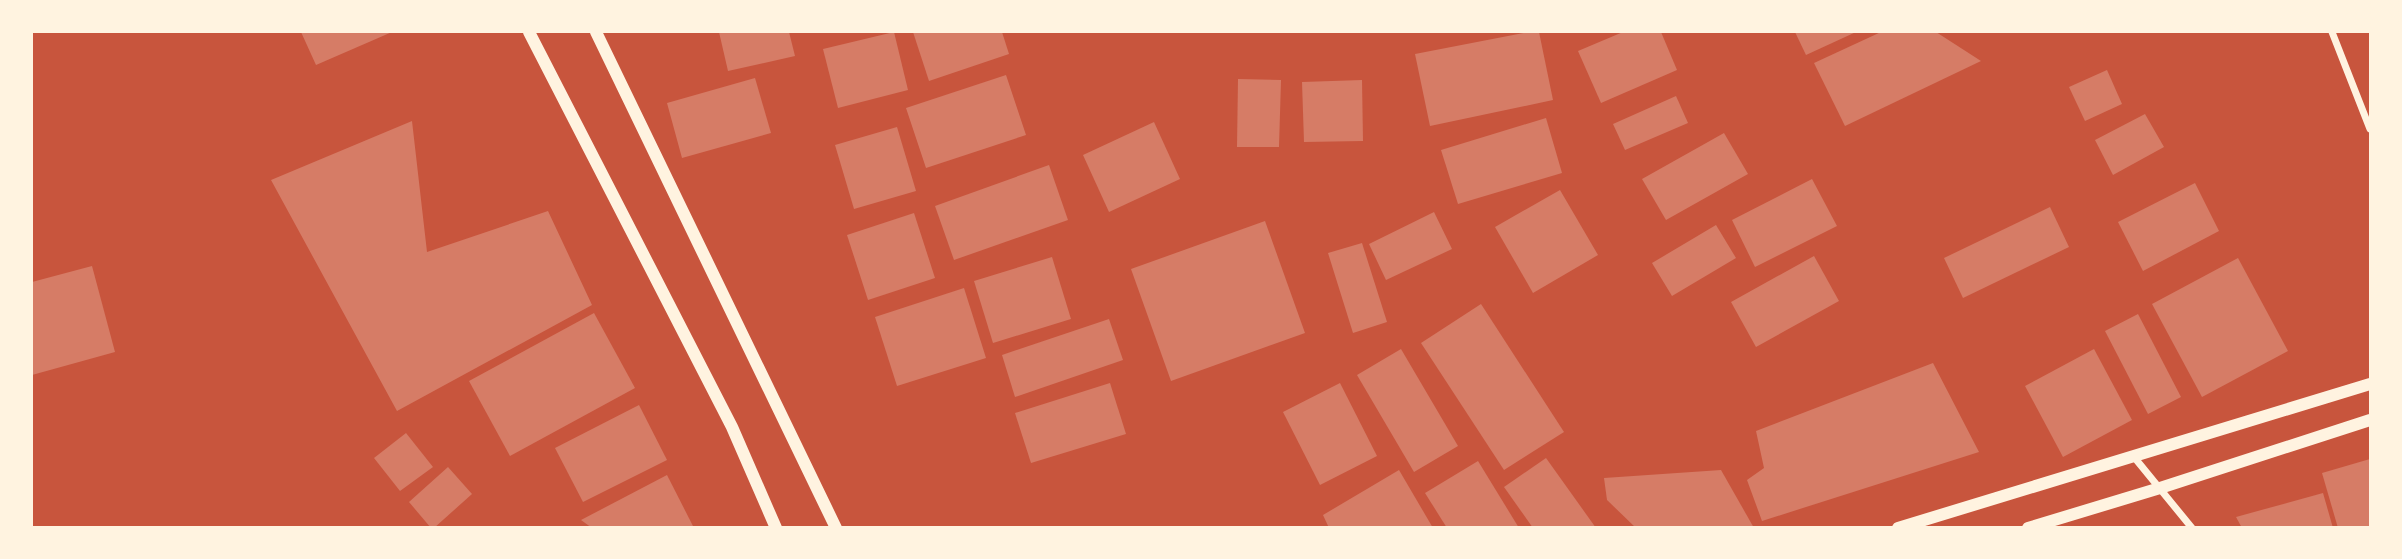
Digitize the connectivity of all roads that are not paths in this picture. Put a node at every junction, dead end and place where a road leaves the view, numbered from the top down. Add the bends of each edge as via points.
1 (528, 32) edge
2 (596, 32) edge
3 (2332, 32) edge
4 (2371, 129) edge
5 (2371, 384) edge
6 (2371, 419) edge
7 (2134, 457) junction
8 (2160, 488) junction
9 (776, 527) edge
10 (836, 527) edge
11 (1898, 527) edge
12 (2028, 527) edge
13 (2192, 527) edge

1 - 9 street via 732,427
2 - 10 street
3 - 4 street
5 - 7 street
6 - 8 street
7 - 8 street
7 - 11 street
8 - 12 street
8 - 13 street

